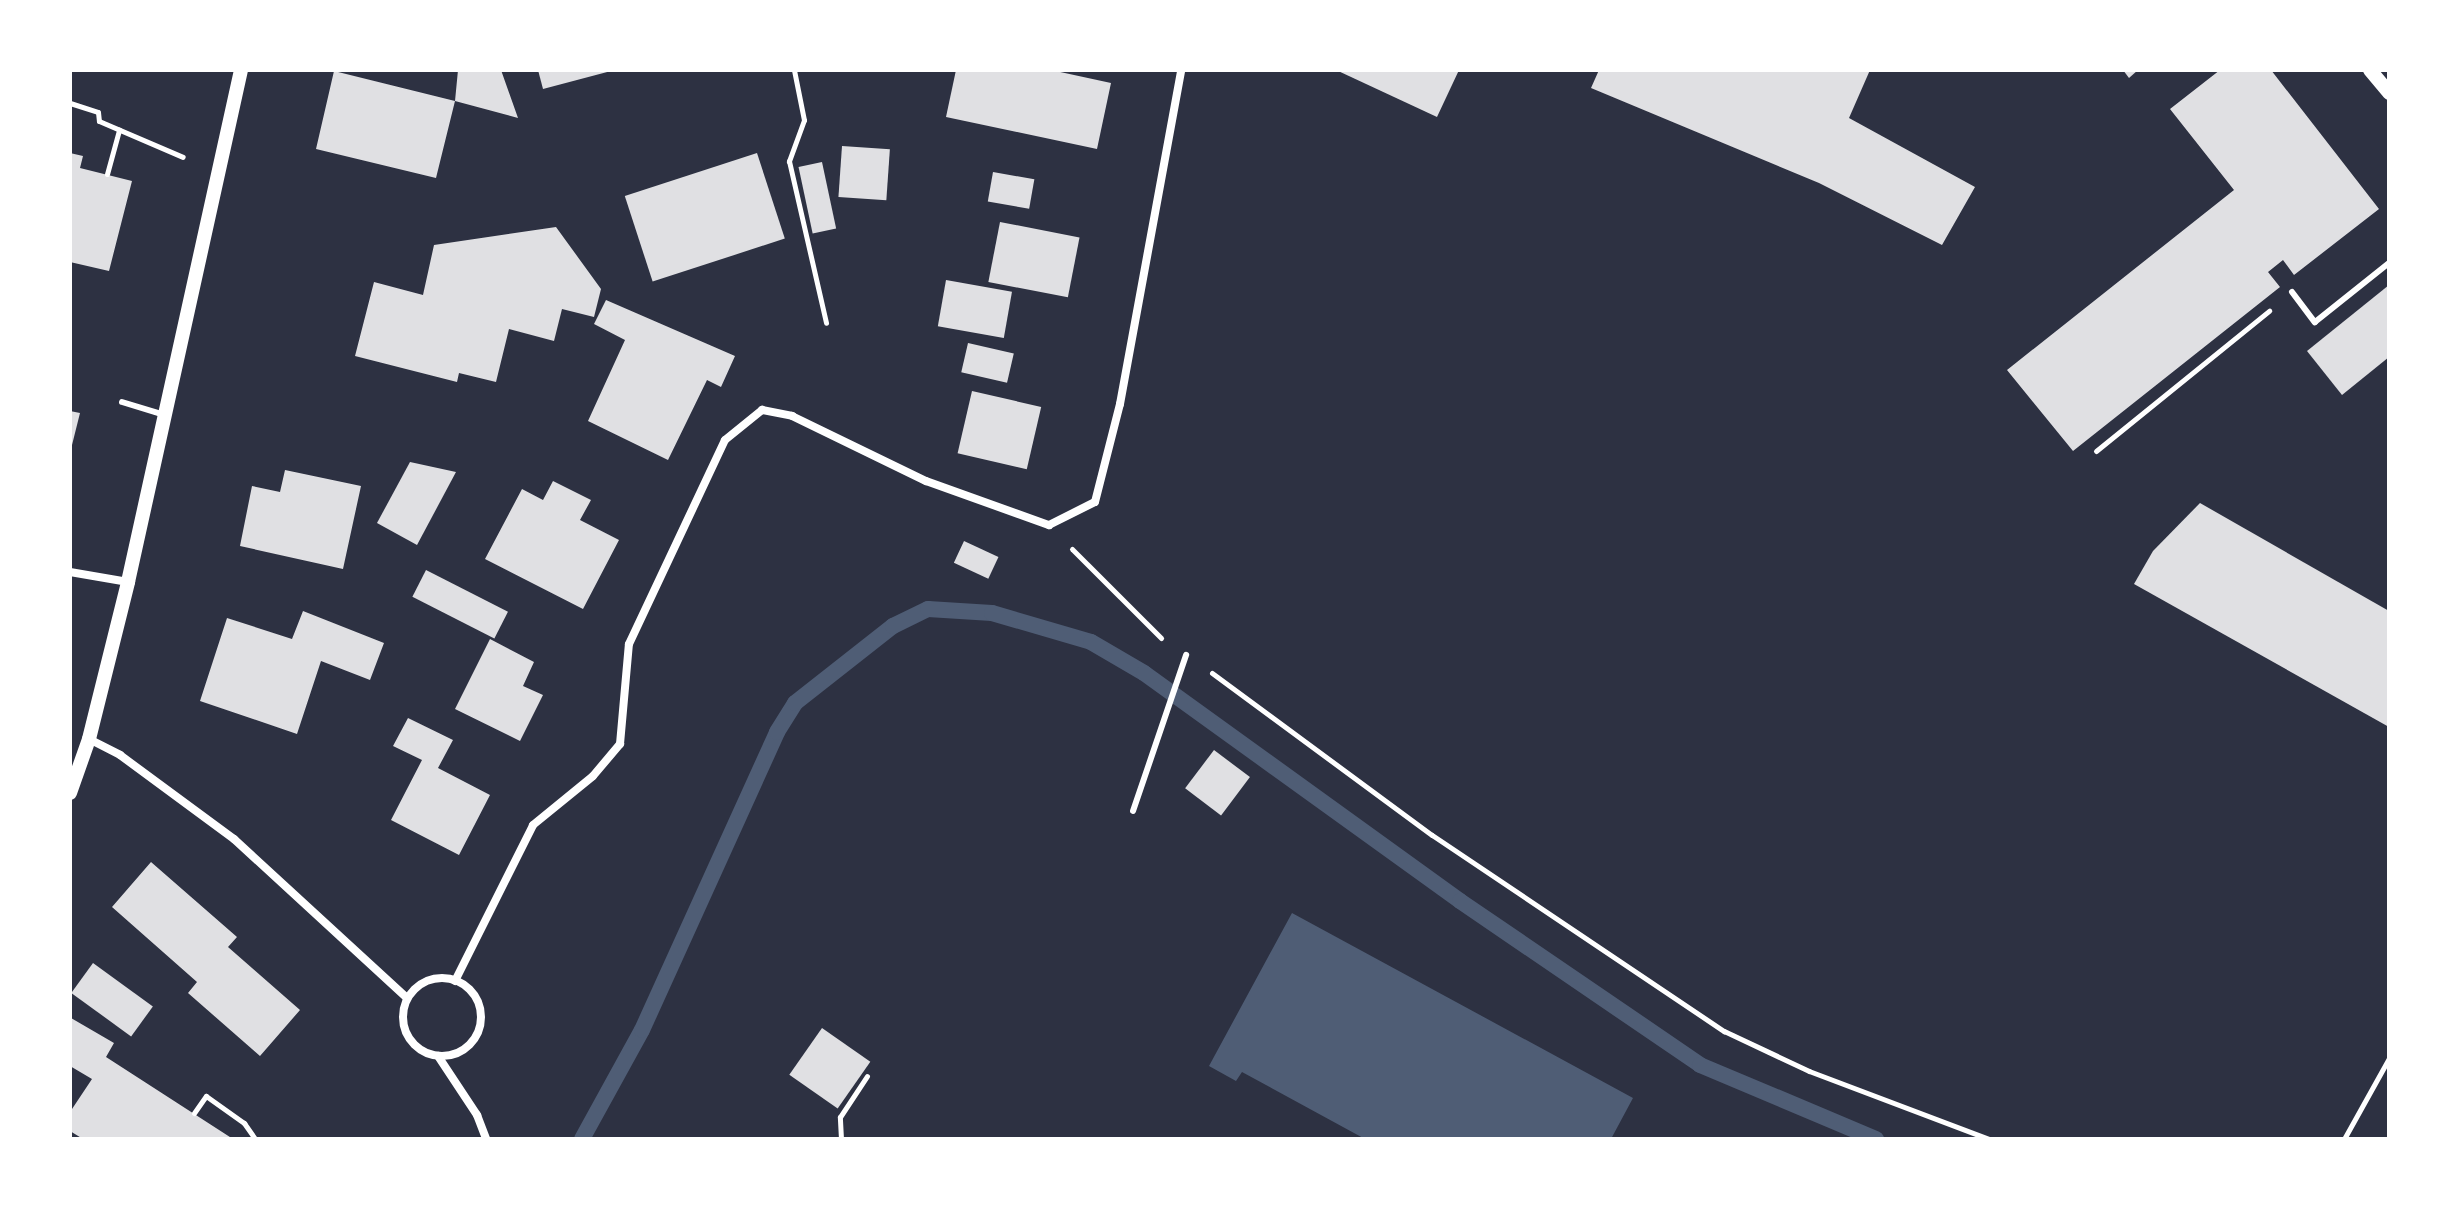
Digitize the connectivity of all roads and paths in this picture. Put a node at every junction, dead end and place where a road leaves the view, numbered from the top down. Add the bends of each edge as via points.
1 (241, 70) edge
2 (794, 70) edge
3 (1181, 70) edge
4 (2370, 70) edge
5 (2389, 93) edge
6 (70, 104) edge
7 (119, 130) junction
8 (183, 157) dead end
9 (107, 174) dead end
10 (2389, 263) edge
11 (2292, 292) joint
12 (826, 323) dead end
13 (122, 402) dead end
14 (165, 415) junction
15 (2096, 451) dead end
16 (1049, 525) junction
17 (70, 572) edge
18 (128, 582) junction
19 (1186, 655) junction
20 (89, 739) junction
21 (70, 793) edge
22 (1133, 811) dead end
23 (455, 981) junction
24 (407, 998) junction
25 (438, 1056) junction
26 (2389, 1058) edge
27 (867, 1076) dead end
28 (194, 1113) dead end
29 (255, 1139) edge
30 (486, 1139) edge
31 (841, 1139) edge
32 (1989, 1139) edge
33 (2344, 1139) edge

1 - 14 street
2 - 12 path via 804,120 789,161
3 - 16 street via 1120,404 1095,502
4 - 5 street
6 - 7 path via 98,112 99,121
7 - 8 path
7 - 9 path
10 - 11 lane via 2315,322
11 - 15 path
13 - 14 lane
14 - 18 street
16 - 19 path via 1142,624
16 - 23 street via 926,481 792,416 762,410 725,440 629,644 620,744 593,776 533,825
17 - 18 street
18 - 20 street
19 - 22 lane
19 - 32 path via 1482,870 1724,1031 1809,1071
20 - 21 street
20 - 24 street via 132,763 234,839
23 - 24 street via 428,981
23 - 25 street via 474,996 480,1023 468,1046
24 - 25 street via 406,1034 425,1053
25 - 30 street via 477,1115
26 - 33 path
27 - 31 path via 840,1117
28 - 29 path via 206,1096 244,1123

